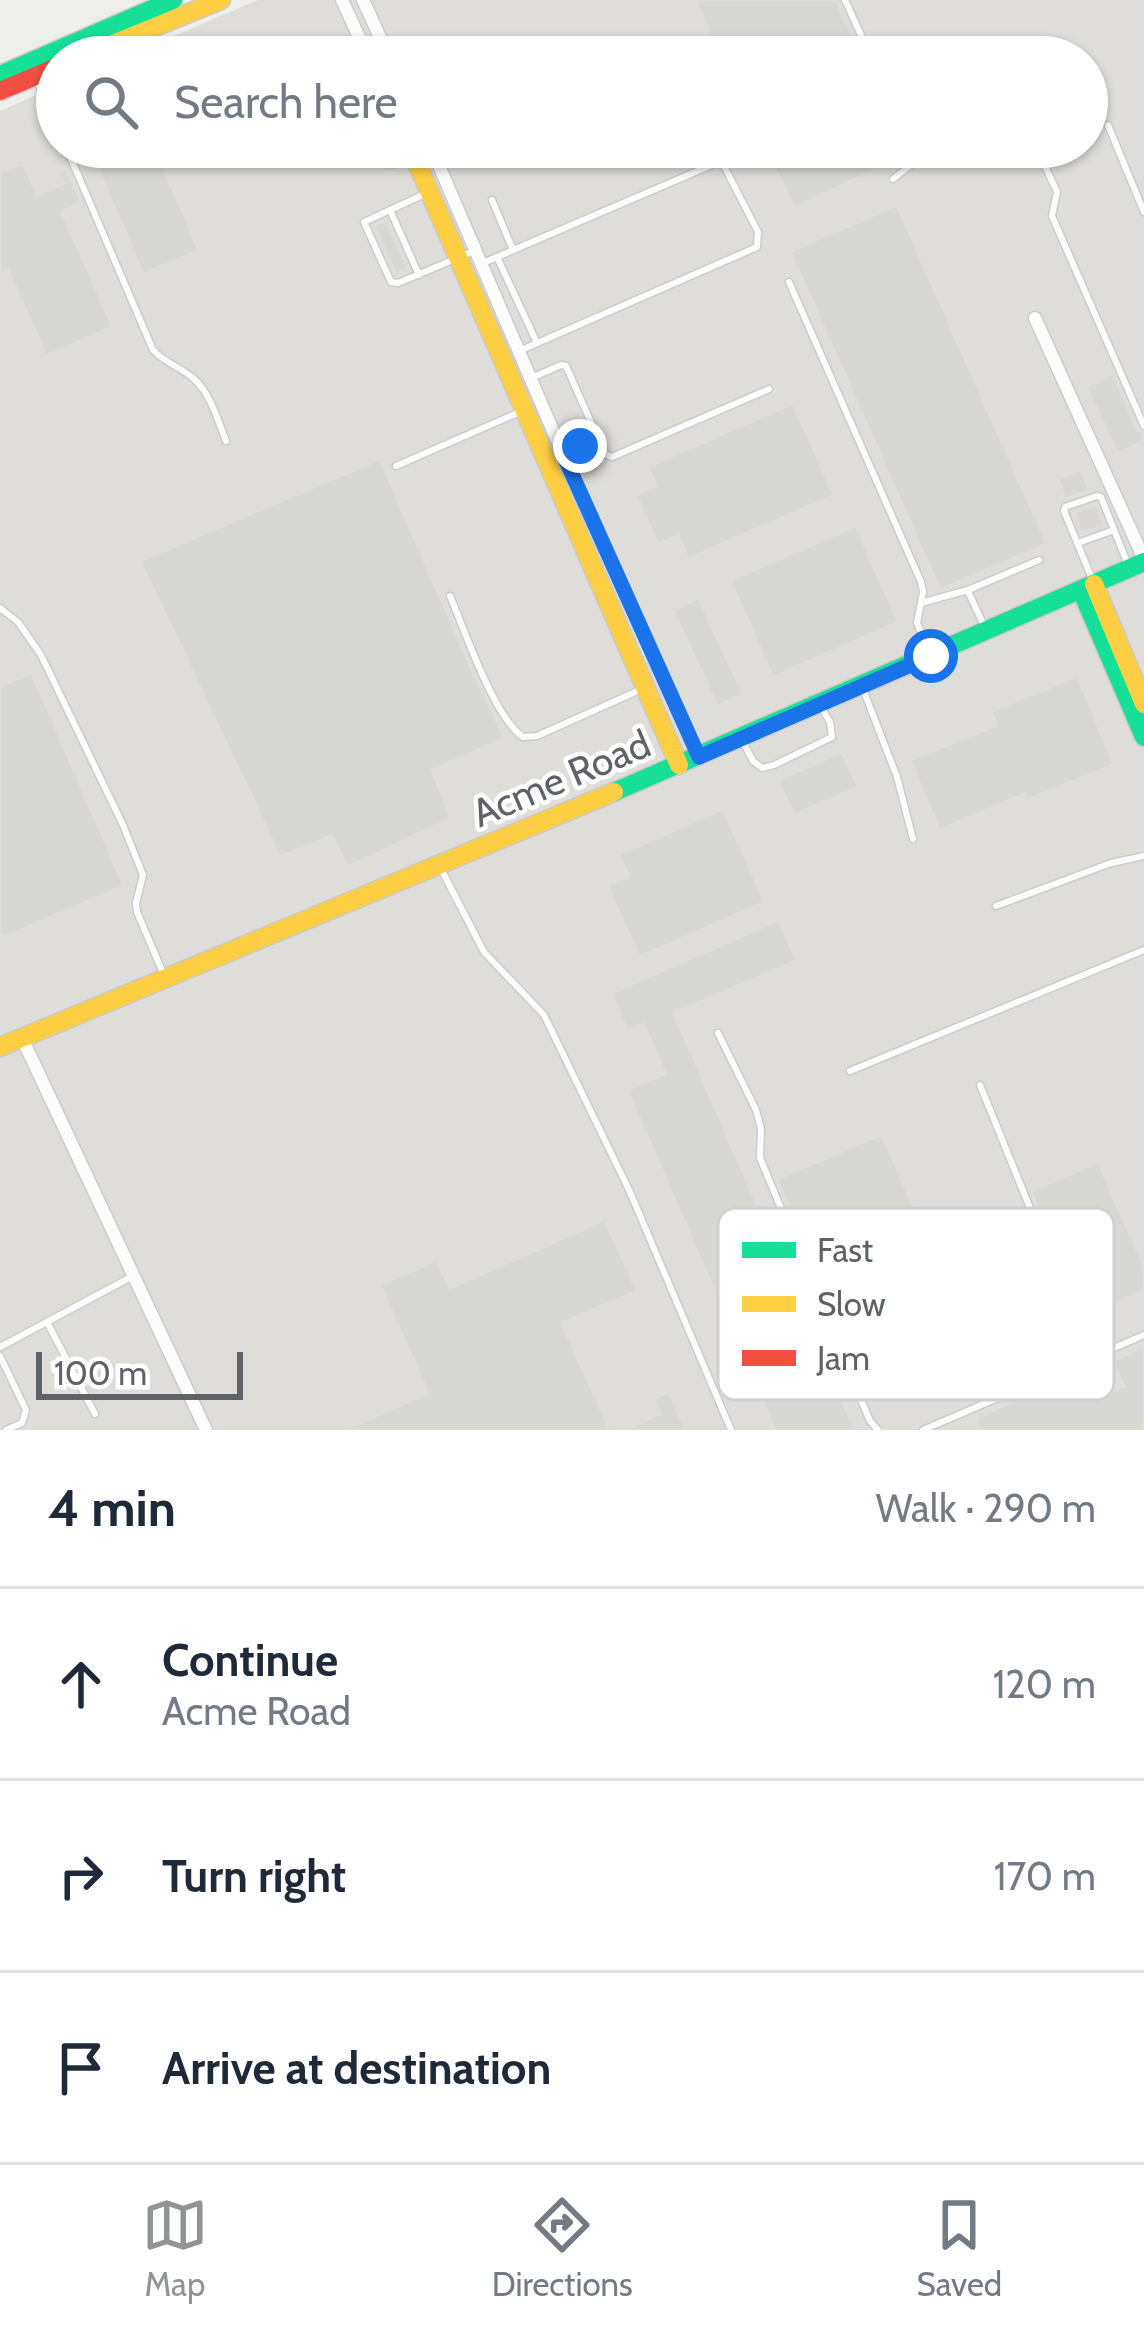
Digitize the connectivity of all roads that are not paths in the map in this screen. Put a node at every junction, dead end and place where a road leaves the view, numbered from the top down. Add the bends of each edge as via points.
1 (173, 0) edge
2 (221, 0) edge
3 (342, 0) edge
4 (363, 0) edge
5 (845, 0) edge
6 (99, 36) edge
7 (133, 36) edge
8 (358, 36) edge
9 (379, 36) edge
10 (861, 36) edge
11 (36, 67) edge
12 (32, 69) junction
13 (36, 69) edge
14 (0, 75) edge
15 (36, 78) edge
16 (0, 91) edge
17 (1108, 125) dead end
18 (75, 168) edge
19 (426, 168) edge
20 (431, 168) edge
21 (705, 168) edge
22 (725, 168) edge
23 (907, 168) edge
24 (1046, 168) edge
25 (893, 179) dead end
26 (430, 192) junction
27 (492, 200) dead end
28 (390, 210) junction
29 (1144, 212) edge
30 (513, 250) junction
31 (471, 257) junction
32 (497, 257) junction
33 (419, 274) junction
34 (789, 282) dead end
35 (1035, 318) dead end
36 (537, 343) junction
37 (519, 351) junction
38 (531, 378) junction
39 (769, 389) dead end
40 (525, 409) junction
41 (1144, 426) edge
42 (597, 438) junction
43 (226, 441) dead end
44 (563, 454) junction
45 (396, 466) dead end
46 (1114, 530) junction
47 (1077, 543) junction
48 (1039, 560) dead end
49 (1139, 563) edge
50 (1088, 587) junction
51 (968, 590) junction
52 (450, 596) dead end
53 (616, 596) junction
54 (921, 603) junction
55 (0, 608) edge
56 (986, 631) junction
57 (931, 656) junction
58 (1138, 673) edge
59 (861, 686) junction
60 (645, 688) junction
61 (819, 704) junction
62 (1144, 704) edge
63 (1144, 736) edge
64 (741, 738) junction
65 (699, 757) junction
66 (679, 765) junction
67 (914, 839) dead end
68 (1144, 856) edge
69 (439, 865) junction
70 (996, 905) dead end
71 (1144, 950) edge
72 (166, 979) junction
73 (718, 1033) dead end
74 (22, 1038) junction
75 (0, 1048) edge
76 (850, 1071) dead end
77 (980, 1085) dead end
78 (781, 1208) edge
79 (1030, 1208) edge
80 (133, 1276) junction
81 (47, 1322) junction
82 (1144, 1335) edge
83 (0, 1347) edge
84 (1114, 1348) edge
85 (0, 1356) edge
86 (718, 1399) edge
87 (718, 1400) edge
88 (862, 1400) edge
89 (993, 1400) edge
90 (94, 1414) dead end
91 (6, 1430) edge
92 (206, 1430) edge
93 (731, 1430) edge
94 (878, 1430) edge
95 (923, 1430) edge

1 - 6 street
2 - 7 street
3 - 8 street
4 - 9 street
5 - 10 lane
11 - 12 street
12 - 13 street
12 - 14 street
12 - 15 lane
12 - 16 street
17 - 29 lane
18 - 43 lane via 153,350 195,380
19 - 26 street
20 - 31 street
21 - 30 lane
22 - 36 lane via 758,232 757,247
23 - 25 lane
24 - 41 lane via 1057,193 1052,216
26 - 28 lane
26 - 31 street
27 - 30 lane
28 - 33 lane
28 - 33 lane via 364,224 391,282
30 - 32 lane
31 - 32 lane
31 - 33 lane
31 - 37 street
31 - 40 street
32 - 36 lane
34 - 54 lane via 921,582
35 - 49 street
36 - 37 lane
37 - 38 street
38 - 42 lane via 566,366
38 - 44 street
39 - 42 lane via 612,457
40 - 45 lane
40 - 53 street
42 - 44 lane
44 - 53 street
46 - 47 lane
46 - 47 lane via 1099,496 1065,507
46 - 49 lane
47 - 50 lane
48 - 51 lane
49 - 50 street, Acme Road
50 - 56 street, Acme Road
50 - 58 street
50 - 63 street
51 - 54 lane
51 - 56 lane
52 - 60 lane via 499,705 523,737
53 - 60 street
53 - 65 street
54 - 57 lane via 917,623
55 - 72 lane via 41,655 132,846 143,875 137,912
56 - 57 street, Acme Road
57 - 59 street, Acme Road
58 - 62 street
59 - 61 street, Acme Road
59 - 67 lane
60 - 66 street
61 - 64 street, Acme Road
61 - 64 lane via 832,737 774,765 753,761
64 - 65 street, Acme Road
65 - 66 street, Acme Road
66 - 69 street, Acme Road
68 - 70 lane
69 - 72 street, Acme Road
69 - 86 lane via 484,952 553,1031
71 - 76 lane
72 - 74 street, Acme Road
73 - 78 lane via 756,1110 760,1158
74 - 75 street, Acme Road
74 - 80 street
77 - 79 lane
80 - 81 lane
80 - 92 street
81 - 83 lane
81 - 90 lane
82 - 84 lane
85 - 91 lane via 26,1410 22,1423
87 - 93 lane
88 - 94 lane
89 - 95 lane

